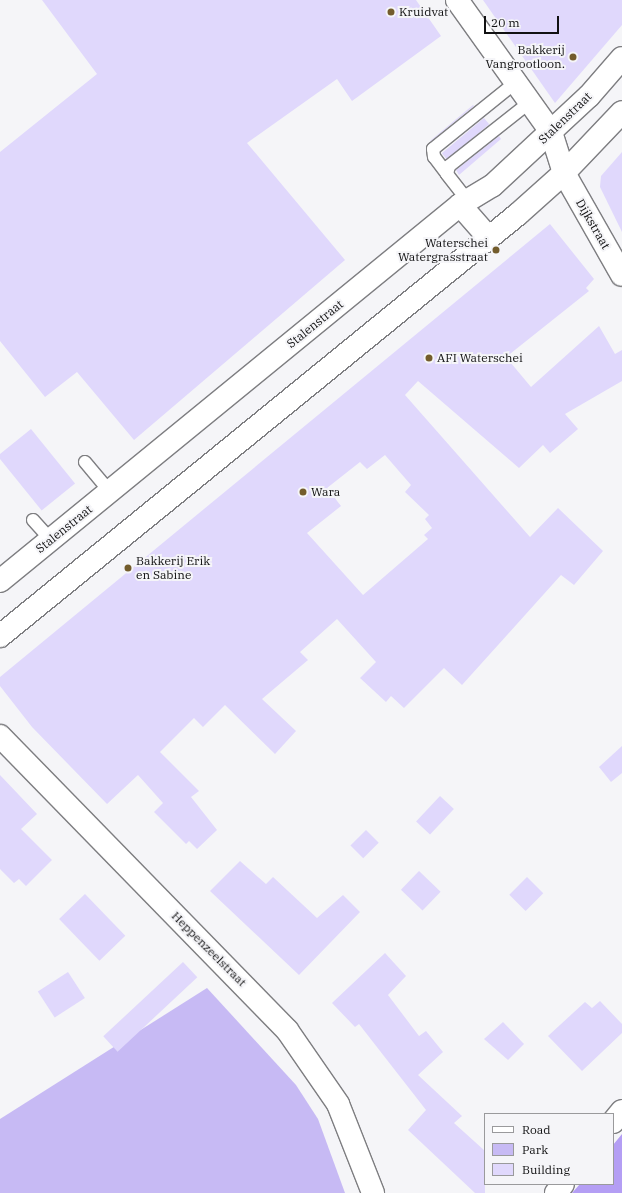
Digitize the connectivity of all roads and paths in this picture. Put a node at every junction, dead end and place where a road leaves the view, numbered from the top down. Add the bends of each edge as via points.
1 (457, 0) edge
2 (622, 58) edge
3 (516, 82) junction
4 (530, 102) junction
5 (622, 112) edge
6 (551, 132) junction
7 (564, 173) junction
8 (447, 174) junction
9 (464, 203) junction
10 (488, 237) junction
11 (622, 275) edge
12 (85, 462) dead end
13 (110, 492) junction
14 (33, 520) dead end
15 (51, 540) junction
16 (0, 581) edge
17 (1, 634) edge
18 (0, 736) edge
19 (622, 1111) edge
20 (614, 1121) edge
21 (562, 1185) edge
22 (373, 1193) edge
23 (556, 1193) edge

1 - 3 street, Dijkstraat
2 - 6 street, Stalenstraat
3 - 4 street, Dijkstraat
3 - 8 lane via 433,149 434,157
4 - 6 street, Dijkstraat
4 - 8 lane via 449,166
5 - 7 street
6 - 7 street, Dijkstraat
6 - 9 street, Stalenstraat via 492,186
7 - 10 street
7 - 11 street, Dijkstraat
8 - 9 lane
9 - 10 street
9 - 13 street, Stalenstraat
10 - 17 street
12 - 13 lane
13 - 15 street, Stalenstraat
14 - 15 lane
15 - 16 street, Stalenstraat
18 - 22 street, Heppenzeelstraat via 287,1030 338,1104
19 - 20 street
21 - 23 street

